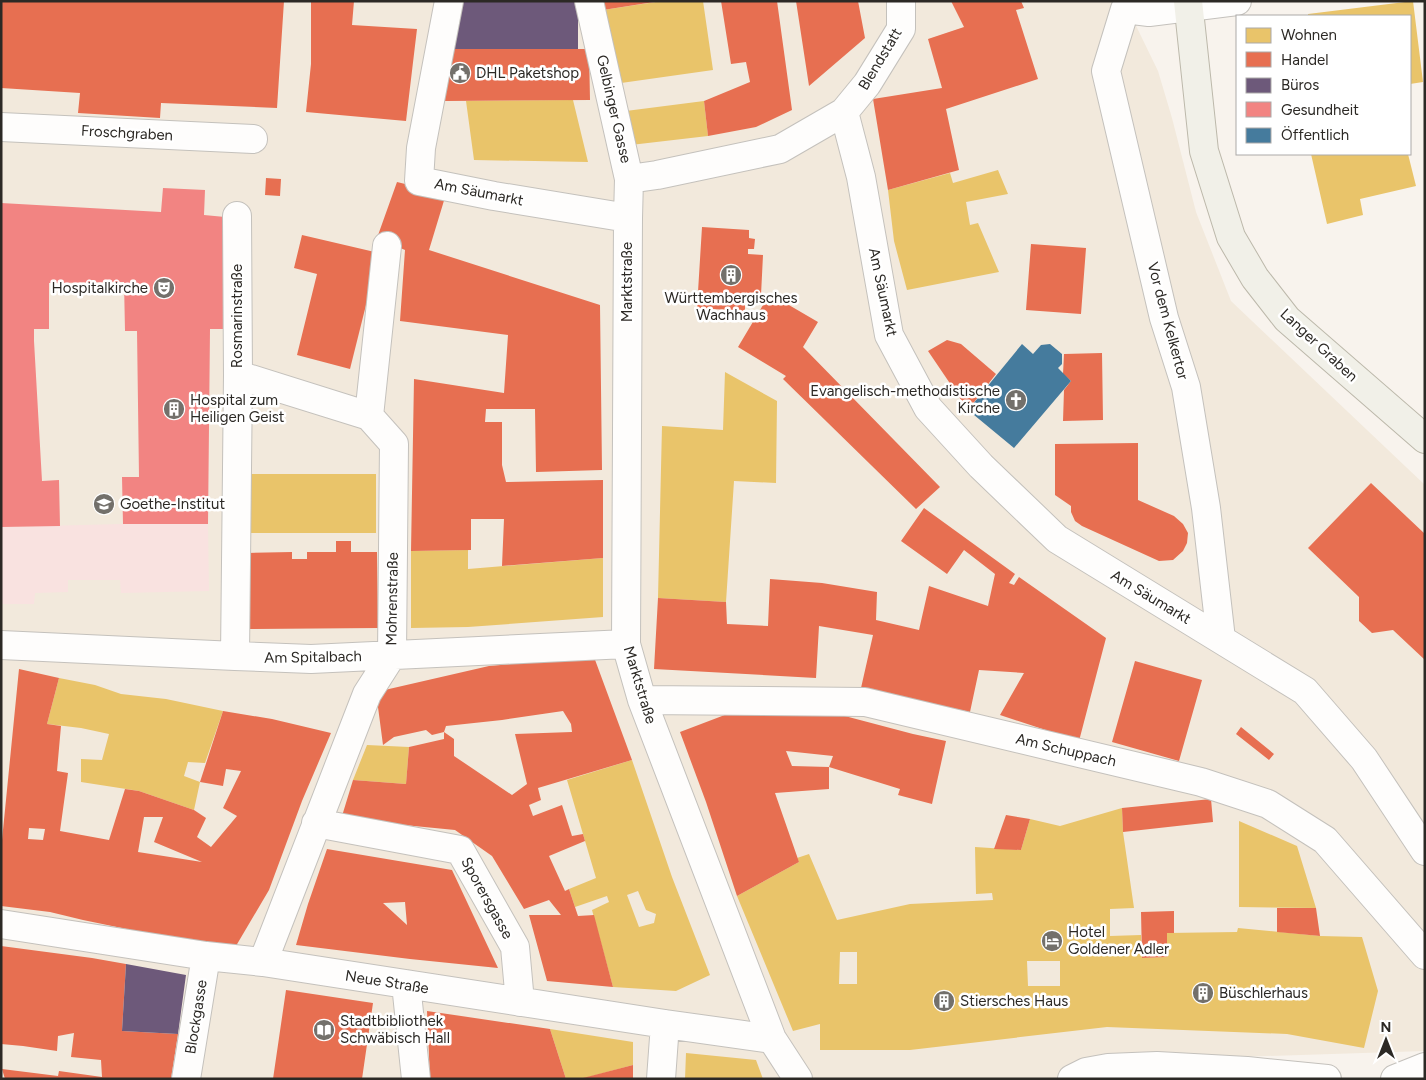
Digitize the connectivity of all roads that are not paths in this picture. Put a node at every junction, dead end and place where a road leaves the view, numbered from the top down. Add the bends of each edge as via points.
1 (449, 1) edge
2 (589, 1) edge
3 (901, 1) edge
4 (1237, 1) edge
5 (1188, 4) edge
6 (1121, 5) edge
7 (844, 112) junction
8 (1, 127) edge
9 (253, 139) dead end
10 (629, 179) junction
11 (236, 216) dead end
12 (628, 218) junction
13 (387, 246) dead end
14 (238, 375) junction
15 (369, 416) junction
16 (1425, 439) edge
17 (1221, 639) junction
18 (626, 644) junction
19 (1, 645) edge
20 (392, 655) junction
21 (235, 656) junction
22 (642, 700) junction
23 (316, 823) junction
24 (1425, 851) edge
25 (1, 924) edge
26 (1425, 955) edge
27 (206, 956) junction
28 (262, 962) junction
29 (406, 984) junction
30 (520, 1002) junction
31 (665, 1024) junction
32 (772, 1039) junction
33 (1425, 1067) edge
34 (186, 1079) edge
35 (416, 1079) edge
36 (662, 1079) edge
37 (798, 1079) edge
38 (1072, 1079) edge
39 (1327, 1079) edge
40 (1395, 1079) edge

1 - 12 street, Am Säumarkt via 421,148 419,181
2 - 10 street, Gelbinger Gasse
3 - 7 street, Blendstatt via 902,29 867,84
4 - 5 street
5 - 6 street via 1149,12
5 - 16 main road, Langer Graben via 1204,151 1231,237 1255,278 1288,319
6 - 17 street, Vor dem Kelkertor via 1106,71 1164,318 1186,388 1206,508
7 - 10 street via 780,149
7 - 17 street, Am Säumarkt via 861,177 889,336 928,408 1057,539
8 - 9 street, Froschgraben
10 - 12 street, Gelbinger Gasse
11 - 14 street, Rosmarinstraße
12 - 18 street, Marktstraße
13 - 15 street
14 - 15 street
14 - 21 street, Rosmarinstraße
15 - 20 street, Mohrenstraße via 394,444
17 - 24 street, Am Säumarkt via 1305,691 1364,759
18 - 20 street, Am Spitalbach
18 - 22 street, Marktstraße
19 - 21 street, Am Spitalbach
20 - 21 street, Am Spitalbach
20 - 23 street, Mohrenstraße via 367,694
22 - 26 street, Am Schuppach via 865,702 1218,787 1268,804 1325,840
22 - 32 street, Marktstraße
23 - 28 street, Mohrenstraße
23 - 30 street, Sporersgasse via 460,850 515,947
25 - 27 street, Neue Straße
27 - 28 street, Neue Straße
27 - 34 street, Blockgasse
28 - 29 street, Neue Straße
29 - 30 street, Neue Straße
29 - 35 street
30 - 31 street, Neue Straße
31 - 32 street, Neue Straße
31 - 36 street
32 - 37 street, Marktstraße
33 - 40 street
38 - 39 street via 1086,1072 1108,1068 1157,1066 1248,1070

